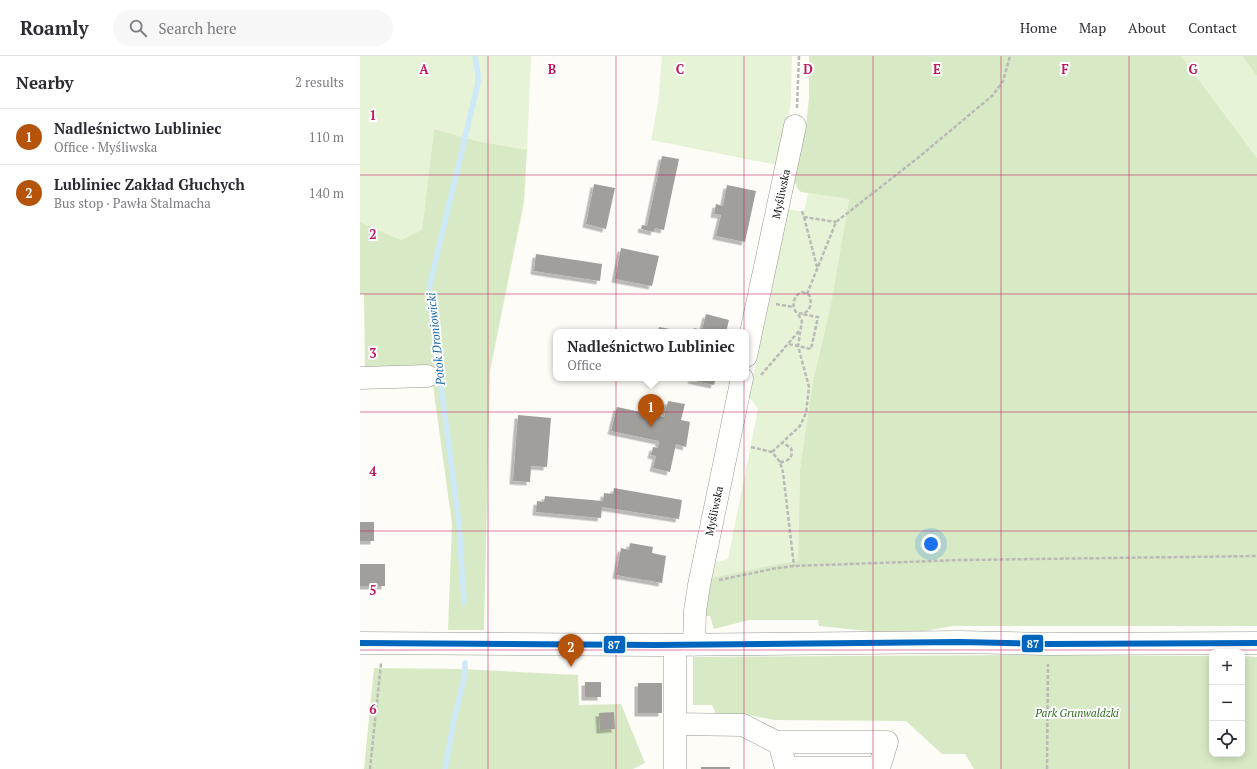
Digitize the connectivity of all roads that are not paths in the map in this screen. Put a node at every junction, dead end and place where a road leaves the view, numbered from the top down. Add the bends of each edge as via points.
1 (795, 126) road end
2 (749, 342) edge
3 (426, 376) dead end
4 (360, 378) edge
5 (750, 379) edge
6 (360, 643) edge
7 (1257, 643) edge
8 (684, 645) junction
9 (675, 724) junction
10 (780, 742) dead end
11 (675, 769) edge

1 - 2 street, Myśliwska
3 - 4 street
5 - 8 street, Myśliwska via 699,585 695,611
6 - 8 street
7 - 8 street via 960,642
8 - 9 street, Myśliwska
9 - 10 street via 743,725
9 - 11 street, Myśliwska

